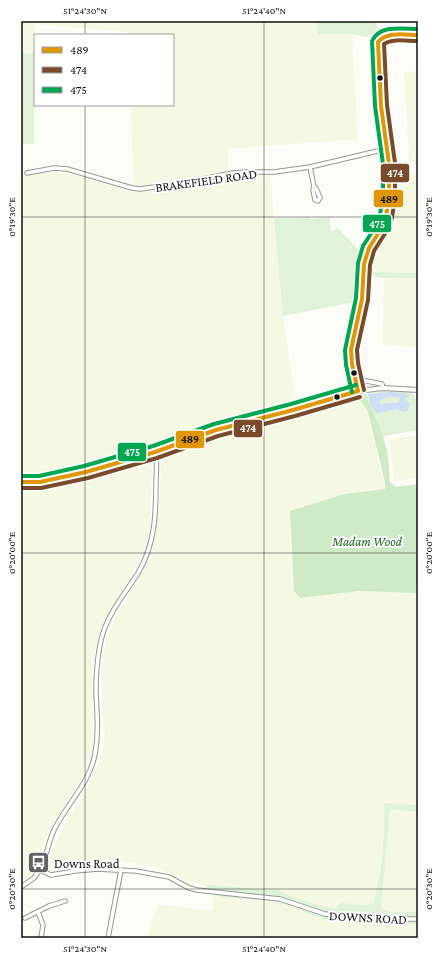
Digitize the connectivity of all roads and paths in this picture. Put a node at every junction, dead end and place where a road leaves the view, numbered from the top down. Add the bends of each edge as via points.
1 (418, 35) edge
2 (386, 148) junction
3 (310, 166) junction
4 (27, 173) dead end
5 (314, 187) dead end
6 (356, 379) junction
7 (383, 388) junction
8 (418, 390) edge
9 (358, 391) junction
10 (155, 452) junction
11 (21, 482) edge
12 (40, 870) junction
13 (121, 870) junction
14 (21, 887) edge
15 (65, 901) dead end
16 (38, 912) junction
17 (25, 918) dead end
18 (418, 919) edge
19 (41, 938) edge
20 (108, 938) edge

1 - 2 street via 391,35 379,41 381,106
2 - 3 street, BRAKEFIELD ROAD
2 - 6 street via 389,199 381,230 369,248 364,264 362,299 351,350
3 - 4 street, BRAKEFIELD ROAD via 274,172 233,173 140,189 67,169 54,168
3 - 5 street
6 - 7 street via 381,384
6 - 9 street
7 - 8 street
7 - 9 street
9 - 10 street via 216,430
10 - 11 street via 62,478
10 - 12 street via 155,521 149,551 114,610 98,651 98,737 95,755 80,790 56,827
12 - 13 street, DOWNS ROAD via 51,875 86,870
12 - 14 street
13 - 18 street, DOWNS ROAD via 169,877 197,890 280,899 325,914 372,919
13 - 20 street
15 - 16 street
16 - 17 street
16 - 19 street via 43,924

